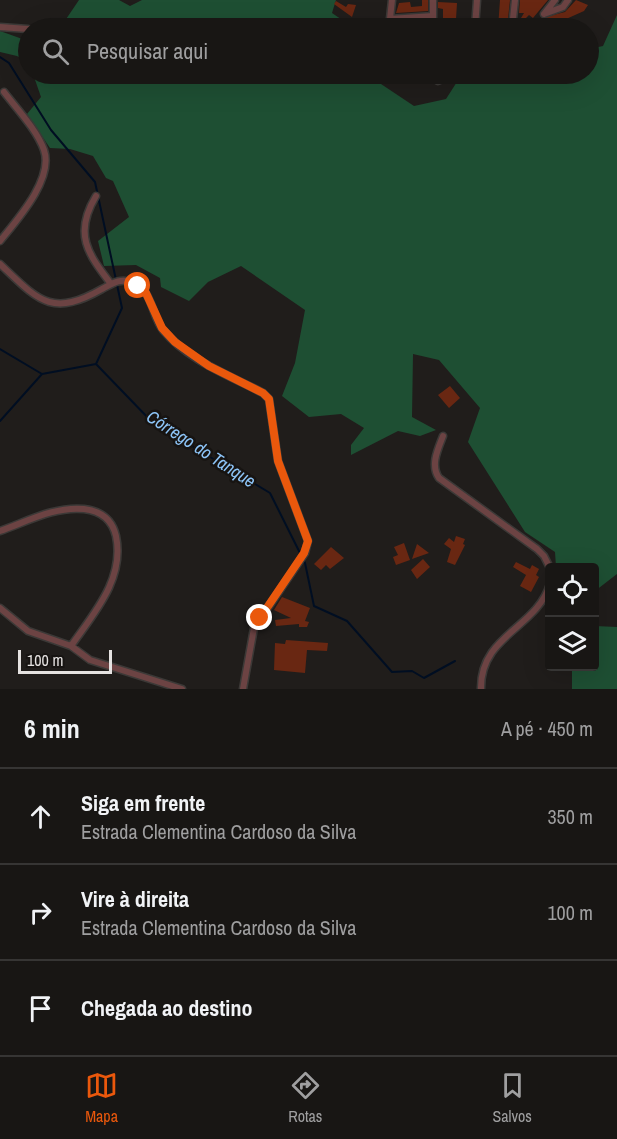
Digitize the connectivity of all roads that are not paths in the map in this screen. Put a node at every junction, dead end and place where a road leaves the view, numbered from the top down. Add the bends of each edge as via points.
1 (392, 0) edge
2 (434, 0) edge
3 (477, 0) edge
4 (555, 0) edge
5 (568, 0) edge
6 (515, 1) edge
7 (433, 16) joint
8 (390, 18) edge
9 (404, 18) edge
10 (476, 18) edge
11 (513, 18) edge
12 (0, 27) edge
13 (18, 29) edge
14 (4, 92) dead end
15 (96, 196) dead end
16 (0, 240) edge
17 (0, 264) edge
18 (113, 282) junction
19 (443, 436) dead end
20 (0, 531) edge
21 (546, 563) edge
22 (545, 593) edge
23 (0, 608) edge
24 (71, 646) junction
25 (182, 689) edge
26 (243, 689) edge
27 (482, 689) edge

1 - 8 street
2 - 7 street
3 - 10 street
4 - 5 street via 544,14 563,7
6 - 11 street
7 - 9 street
12 - 13 street
14 - 16 street via 43,146 46,160 30,201
15 - 18 street via 87,222 86,248
17 - 18 street via 52,304 78,301
18 - 26 street via 138,286 146,293 162,328 175,342 269,399 278,461 308,541 300,560 254,628
19 - 21 street via 436,459 439,478 537,549
20 - 24 street via 45,514 75,509 99,512 113,526 118,551 114,578
22 - 27 street via 488,656 481,677
23 - 24 street via 28,631
24 - 25 street via 90,660

